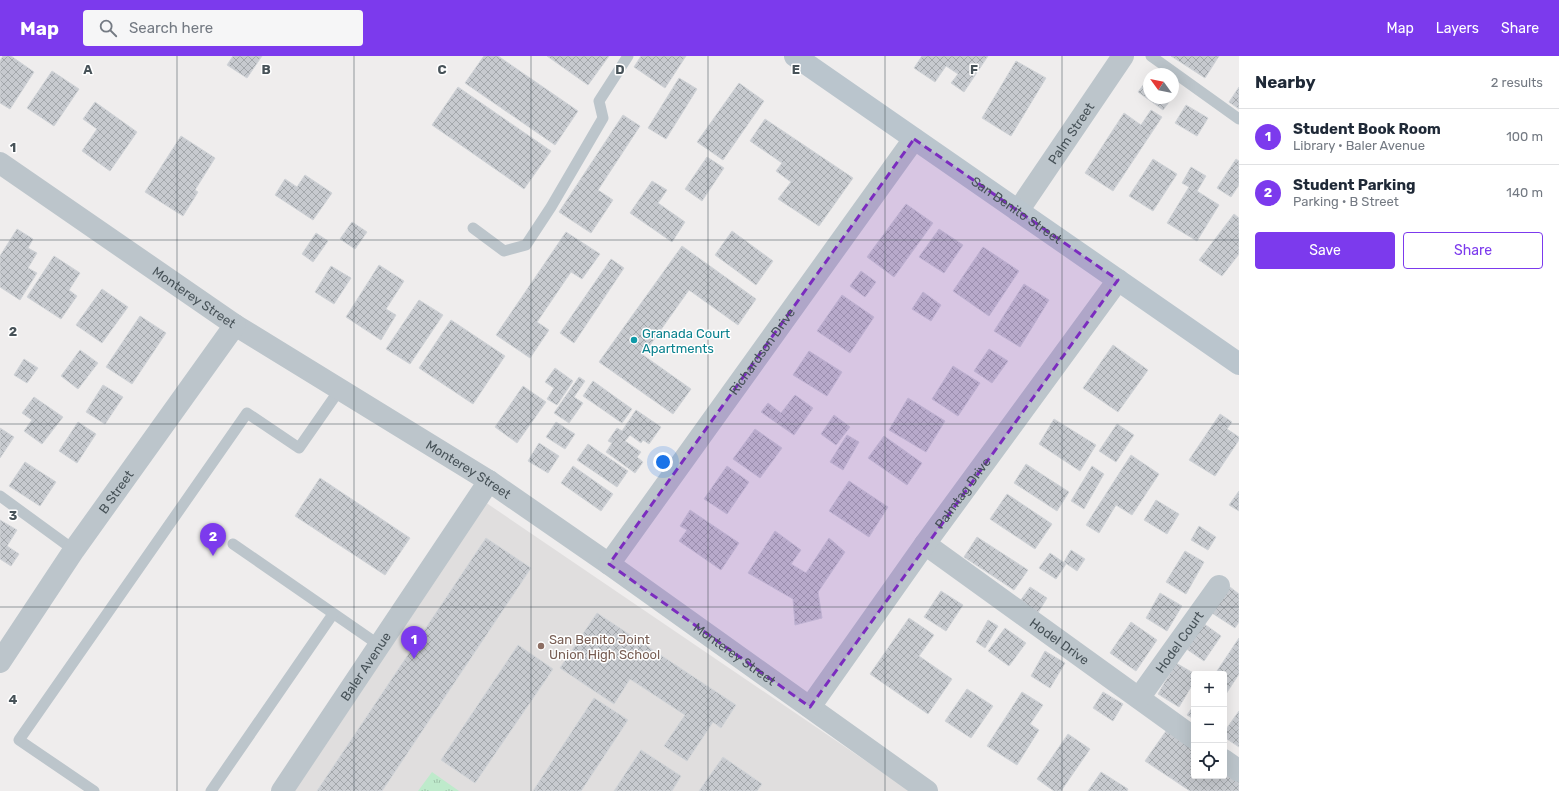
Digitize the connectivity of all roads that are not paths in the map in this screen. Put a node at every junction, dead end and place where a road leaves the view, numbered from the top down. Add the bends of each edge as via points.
1 (628, 56) edge
2 (795, 56) edge
3 (1123, 56) edge
4 (1151, 56) edge
5 (1239, 119) edge
6 (914, 140) junction
7 (0, 164) edge
8 (1018, 211) junction
9 (473, 228) dead end
10 (1118, 280) junction
11 (235, 324) junction
12 (1239, 364) edge
13 (340, 389) junction
14 (489, 481) junction
15 (0, 496) edge
16 (233, 544) dead end
17 (925, 544) junction
18 (74, 550) junction
19 (609, 564) junction
20 (1219, 586) dead end
21 (334, 614) junction
22 (379, 645) junction
23 (0, 662) edge
24 (1139, 698) junction
25 (810, 707) junction
26 (1191, 736) edge
27 (1227, 762) edge
28 (1239, 771) edge
29 (94, 791) edge
30 (210, 791) edge
31 (282, 791) edge
32 (926, 791) edge

1 - 9 lane via 599,101 603,118 526,245 504,251
2 - 6 main road, San Benito Street
3 - 8 street, Palm Street
4 - 5 lane
6 - 8 main road, San Benito Street
6 - 19 street, Richardson Drive
7 - 11 street, Monterey Street
8 - 10 main road, San Benito Street
10 - 12 main road, San Benito Street
10 - 17 street, Palmtag Drive
11 - 13 street, Monterey Street
11 - 18 street, B Street
13 - 14 street, Monterey Street
13 - 29 lane via 299,448 247,413 19,740
14 - 19 street, Monterey Street
14 - 22 street, Baler Avenue
15 - 18 lane
16 - 21 lane
17 - 24 street, Hodel Drive
17 - 25 street, Palmtag Drive
18 - 23 street, B Street
19 - 25 street, Monterey Street
20 - 24 street, Hodel Court
21 - 22 lane
21 - 30 lane
22 - 31 street, Baler Avenue
24 - 26 street, Hodel Drive
25 - 32 street, Monterey Street
27 - 28 street

